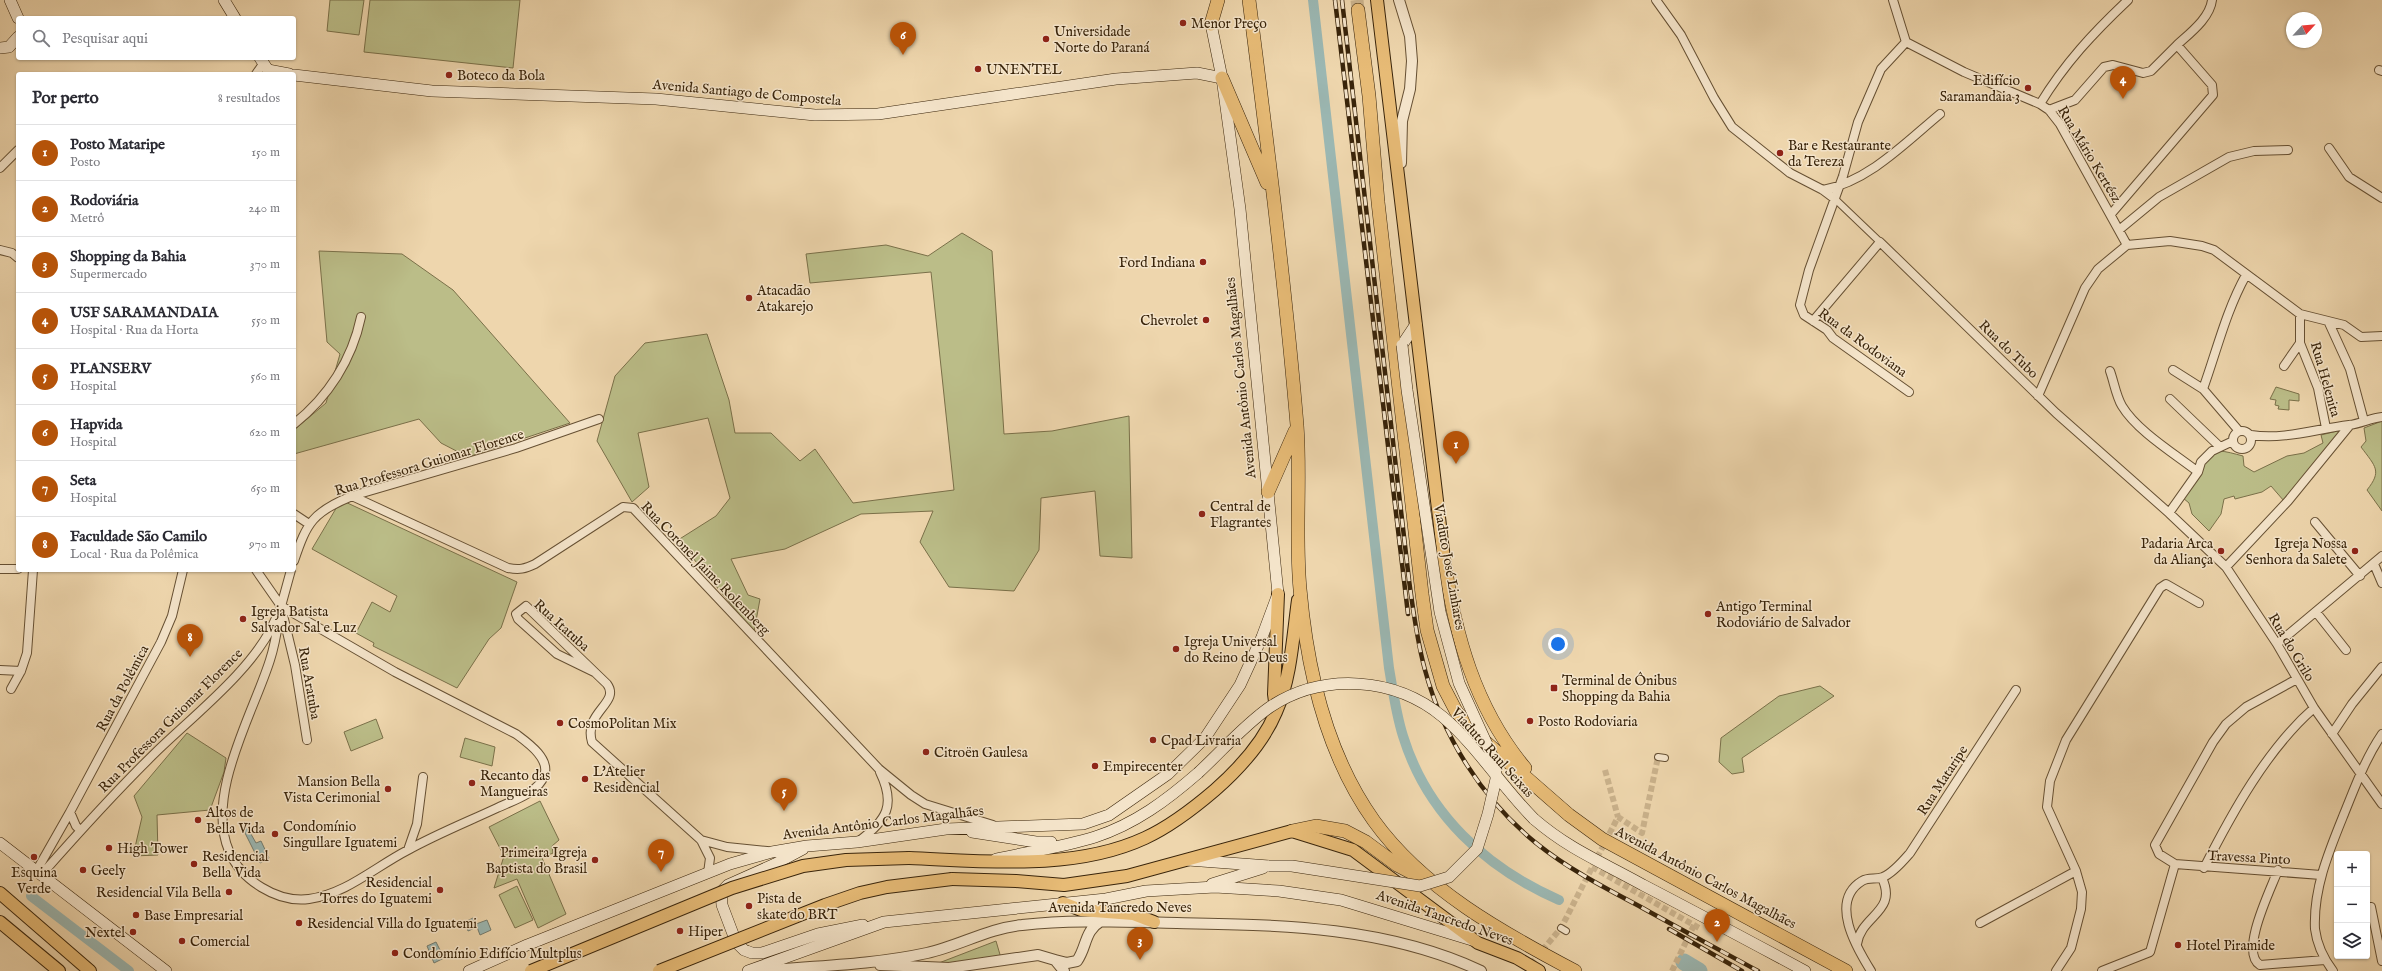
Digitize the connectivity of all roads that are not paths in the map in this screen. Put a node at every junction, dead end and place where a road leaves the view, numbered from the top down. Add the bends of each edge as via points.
1 (10, 0) edge
2 (224, 0) edge
3 (1218, 0) edge
4 (1249, 0) edge
5 (1377, 0) edge
6 (1399, 0) edge
7 (1656, 0) edge
8 (1893, 0) edge
9 (2128, 0) edge
10 (2212, 0) edge
11 (1358, 10) tunnel mouth
12 (17, 16) edge
13 (235, 16) edge
14 (1211, 24) joint
15 (16, 39) edge
16 (1906, 42) junction
17 (2177, 45) junction
18 (9, 47) edge
19 (1218, 59) junction
20 (261, 61) edge
21 (257, 72) edge
22 (274, 72) edge
23 (1197, 73) junction
24 (296, 75) edge
25 (1222, 78) junction
26 (2040, 104) junction
27 (2049, 110) junction
28 (1940, 114) dead end
29 (2329, 148) dead end
30 (2288, 150) dead end
31 (16, 152) edge
32 (0, 168) edge
33 (1400, 185) junction
34 (1840, 185) junction
35 (1823, 190) junction
36 (2382, 198) edge
37 (1835, 199) junction
38 (1274, 202) junction
39 (2111, 214) junction
40 (2119, 230) junction
41 (1880, 242) junction
42 (2127, 245) junction
43 (0, 250) edge
44 (16, 256) edge
45 (2246, 275) junction
46 (2300, 314) junction
47 (361, 317) dead end
48 (1391, 318) junction
49 (1813, 321) junction
50 (2329, 322) junction
51 (1416, 324) junction
52 (2382, 336) edge
53 (2300, 343) junction
54 (1402, 345) junction
55 (2284, 366) dead end
56 (2173, 370) dead end
57 (2110, 371) dead end
58 (2203, 389) junction
59 (1909, 392) dead end
60 (2038, 396) junction
61 (2170, 399) dead end
62 (2382, 417) edge
63 (599, 419) dead end
64 (2364, 421) junction
65 (296, 422) edge
66 (2350, 426) junction
67 (1297, 427) junction
68 (2326, 428) junction
69 (2239, 431) junction
70 (2251, 435) junction
71 (2269, 438) junction
72 (2233, 441) junction
73 (2219, 446) junction
74 (2250, 446) junction
75 (2198, 472) junction
76 (1268, 492) junction
77 (352, 496) junction
78 (2169, 513) junction
79 (296, 515) edge
80 (2315, 522) dead end
81 (309, 524) junction
82 (296, 556) edge
83 (2382, 556) edge
84 (1444, 559) joint
85 (2374, 564) junction
86 (2226, 566) junction
87 (0, 569) edge
88 (16, 570) edge
89 (33, 572) edge
90 (183, 572) edge
91 (257, 572) edge
92 (290, 572) edge
93 (2360, 576) junction
94 (2382, 583) edge
95 (1300, 588) junction
96 (1278, 594) junction
97 (2199, 603) dead end
98 (281, 606) junction
99 (2316, 612) junction
100 (2277, 644) junction
101 (2346, 650) dead end
102 (2382, 667) edge
103 (0, 670) edge
104 (21, 671) junction
105 (594, 672) junction
106 (2297, 679) junction
107 (11, 689) dead end
108 (2016, 690) dead end
109 (2314, 708) junction
110 (1277, 711) junction
111 (2332, 734) junction
112 (2382, 734) edge
113 (307, 740) dead end
114 (1658, 757) dead end
115 (1666, 758) dead end
116 (879, 769) junction
117 (2360, 774) junction
118 (423, 777) dead end
119 (1557, 804) junction
120 (2382, 804) edge
121 (70, 812) junction
122 (995, 826) junction
123 (946, 829) junction
124 (80, 830) junction
125 (1292, 831) junction
126 (701, 840) junction
127 (0, 842) edge
128 (857, 842) junction
129 (1072, 843) junction
130 (807, 846) junction
131 (408, 850) junction
132 (772, 852) junction
133 (1188, 860) junction
134 (983, 861) junction
135 (2175, 864) junction
136 (1269, 866) junction
137 (2204, 868) junction
138 (2278, 870) junction
139 (2076, 871) junction
140 (40, 872) junction
141 (708, 873) junction
142 (2321, 875) junction
143 (1882, 878) junction
144 (1198, 888) junction
145 (1442, 888) junction
146 (0, 893) edge
147 (1063, 903) junction
148 (2371, 907) dead end
149 (1101, 921) junction
150 (0, 922) edge
151 (884, 922) junction
152 (1154, 922) junction
153 (1980, 923) dead end
154 (1478, 943) junction
155 (1857, 944) junction
156 (1055, 960) junction
157 (2325, 960) junction
158 (2382, 961) edge
159 (854, 963) junction
160 (949, 969) edge
161 (2106, 970) edge
162 (59, 971) edge
163 (90, 971) edge
164 (166, 971) edge
165 (469, 971) edge
166 (531, 971) edge
167 (659, 971) edge
168 (748, 971) edge
169 (758, 971) edge
170 (1064, 971) edge
171 (1480, 971) edge
172 (1539, 971) edge
173 (1575, 971) edge
174 (1805, 971) edge
175 (1846, 971) edge
176 (1871, 971) edge
177 (2056, 971) edge
178 (2333, 971) edge

1 - 12 main road
2 - 13 main road
3 - 14 highway
4 - 38 highway
5 - 33 main road, Avenida Antônio Carlos Magalhães
6 - 33 street via 1410,36 1412,61 1410,89 1402,121
7 - 35 street via 1681,35 1732,128 1790,173
8 - 16 street
9 - 26 street via 2084,42
10 - 17 street via 2202,20
11 - 48 highway, Avenida Antônio Carlos Magalhães
14 - 19 main road, Avenida Antônio Carlos Magalhães
15 - 18 main road
16 - 26 street, Rua Mário Kertész via 1964,72
16 - 34 street, Rua da Rodoviana via 1889,60 1874,83 1852,140
17 - 27 street via 2151,71 2143,73 2113,65 2104,67 2075,100
17 - 39 street via 2212,85 2213,95
19 - 23 main road, Avenida Santiago de Compostela
19 - 25 main road, Avenida Antônio Carlos Magalhães
20 - 21 street
20 - 22 main road
23 - 24 main road, Avenida Santiago de Compostela via 1116,78 901,110 843,115 781,112 656,99 432,91
23 - 25 main road, Avenida Santiago de Compostela
25 - 38 highway
25 - 76 main road, Avenida Antônio Carlos Magalhães via 1240,209
26 - 27 street, Rua Mário Kertész
27 - 39 street, Rua Mário Kertész
28 - 34 street via 1868,172
29 - 36 street via 2349,177
30 - 40 street via 2254,151 2229,157 2159,198
31 - 32 street
33 - 51 main road, Avenida Antônio Carlos Magalhães
34 - 35 street
34 - 37 street, Rua da Rodoviana
35 - 37 street
37 - 41 street, Rua do Tubo
37 - 49 street, Rua da Rodoviana via 1809,270 1800,305 1804,316
38 - 67 highway
39 - 40 street, Rua Mário Kertész
40 - 42 street, Rua Mário Kertész
41 - 49 street
41 - 60 street, Rua do Tubo
42 - 45 street via 2170,241 2202,246 2223,256
42 - 60 street via 2098,269 2085,288
43 - 44 street
45 - 46 street
45 - 58 street via 2222,328
46 - 50 street
46 - 53 street, Rua Helenita
47 - 65 street via 357,336 338,375 322,399
48 - 54 main road, Viaduto José Linhares
48 - 119 highway, Avenida Antônio Carlos Magalhães via 1427,630 1443,686 1456,711 1474,732
49 - 59 street, Rua da Rodoviana
50 - 52 street via 2349,327 2361,337
50 - 64 street via 2350,369
51 - 54 main road
51 - 84 main road, Avenida Antônio Carlos Magalhães
53 - 55 street
53 - 68 street, Rua Helenita via 2318,388
54 - 136 main road, Viaduto José Linhares, bridge via 1440,612 1459,683 1495,762 1496,779 1488,814 1477,849 1449,877 1420,886 1292,866
56 - 58 street
57 - 75 street via 2120,402 2128,414
58 - 69 street
60 - 78 street, Rua do Tubo
61 - 73 street
62 - 64 street
63 - 77 street, Rua Professora Guiomar Florence via 516,448
64 - 66 street
66 - 68 street
66 - 86 street via 2288,501
67 - 76 highway
67 - 95 highway
68 - 71 street
69 - 70 street via 2246,431
69 - 72 street
70 - 71 street
70 - 74 street
71 - 74 street
72 - 73 street
72 - 74 street via 2240,449
73 - 75 street via 2201,462
75 - 78 street
76 - 96 main road, Avenida Antônio Carlos Magalhães
77 - 81 street, Rua Professora Guiomar Florence via 321,512
77 - 116 street, Rua Coronel Jaime Rolemberg via 516,570 535,564 623,507 633,508
78 - 86 street, Rua do Grilo
79 - 81 street
80 - 93 street
81 - 82 street, Rua Professora Guiomar Florence
83 - 85 street
84 - 119 highway, Avenida Antônio Carlos Magalhães via 1455,623 1479,696 1503,739
85 - 93 street
85 - 94 street
86 - 100 street, Rua do Grilo
87 - 88 street
89 - 104 street via 27,653
90 - 121 street, Rua da Polêmica via 172,616 161,642
91 - 98 street
92 - 98 street, Rua Professora Guiomar Florence
93 - 99 street
95 - 110 main road via 1287,675
95 - 145 highway, Avenida Tancredo Neves via 1313,682 1331,739 1342,763 1378,826 1415,866
96 - 110 main road via 1274,694
96 - 122 main road, Avenida Antônio Carlos Magalhães via 1251,663 1226,709 1205,738 1168,774 1121,808 1097,820 1066,826
97 - 139 street via 2166,584 2160,588 2066,740 2050,781 2047,807
98 - 113 street, Rua Aratuba via 295,665
98 - 124 street, Rua Professora Guiomar Florence via 270,632 246,665
98 - 131 street via 271,659 231,767 225,791 223,830 229,851 249,880 286,898 307,900 344,889
98 - 131 street via 395,672 516,734 528,743 543,761 546,771 544,778 530,791
99 - 100 street
99 - 101 street
100 - 106 street, Rua do Grilo
102 - 111 street via 2344,714
103 - 104 street
104 - 107 street
105 - 105 street, Rua Itatuba via 526,606 516,614 518,619 557,654
105 - 126 street, Rua Itatuba via 611,689 611,695 590,724 592,742
106 - 109 street, Rua do Grilo
106 - 135 street, Travessa Pinto via 2234,716 2213,742 2155,845 2159,854
108 - 143 street, Rua Mataripe via 1910,853
109 - 111 street, Rua do Grilo
109 - 137 street via 2290,731 2274,753 2221,834
110 - 134 main road via 1267,731 1230,776 1182,816 1145,838 1118,848 1065,858
111 - 117 street, Rua do Grilo
112 - 117 street
114 - 115 street
116 - 122 street, Rua Coronel Jaime Rolemberg via 925,804
116 - 128 street, Rua Coronel Jaime Rolemberg via 888,791 887,810 874,829
117 - 120 street, Rua do Grilo
117 - 142 street
118 - 131 street via 417,824
119 - 175 highway, Avenida Antônio Carlos Magalhães via 1584,827 1630,855 1693,886
121 - 124 street
121 - 140 street, Rua da Polêmica
122 - 123 main road, Avenida Antônio Carlos Magalhães
123 - 128 main road, Avenida Antônio Carlos Magalhães
123 - 129 main road via 1036,842
124 - 140 street, Rua Professora Guiomar Florence
125 - 133 main road
125 - 145 highway via 1316,826 1345,831 1366,842 1397,865
125 - 154 main road via 1353,850
126 - 132 street, Rua Itatuba via 727,847
126 - 141 street, Rua Itatuba via 710,858
127 - 140 main road
128 - 130 main road, Avenida Antônio Carlos Magalhães
129 - 134 main road
129 - 174 main road, Viaduto Raul Seixas, bridge via 1095,837 1136,819 1176,793 1259,716 1277,703 1314,688 1350,683 1366,684 1417,700 1443,718 1534,819 1557,839
130 - 132 main road, Avenida Antônio Carlos Magalhães
130 - 151 main road via 728,885 722,892 722,905 726,916 736,942 744,950 762,953 818,934
132 - 141 main road, Avenida Antônio Carlos Magalhães
133 - 136 main road
133 - 167 main road, bridge via 1127,876 1064,885 952,879 886,887 812,910
134 - 166 main road, bridge via 909,858 846,860 803,866 712,896
135 - 137 street, Travessa Pinto
135 - 161 street via 2150,952
136 - 144 main road
137 - 138 street, Travessa Pinto
138 - 142 street, Travessa Pinto
138 - 157 street via 2256,930 2254,960 2260,965
139 - 153 street
139 - 177 street via 2082,892 2081,909 2071,948
140 - 164 main road
141 - 165 main road, Avenida Antônio Carlos Magalhães via 527,945
142 - 157 street via 2315,914 2316,931
143 - 155 street via 1887,895 1885,902 1862,929
143 - 155 street via 1861,881 1846,901 1848,921
144 - 147 main road, Avenida Tancredo Neves via 1146,891
144 - 154 main road, Avenida Tancredo Neves via 1280,891 1341,900 1386,912
145 - 173 highway, Avenida Tancredo Neves via 1458,902
146 - 163 main road
147 - 151 main road
147 - 152 main road via 1081,910 1133,914
148 - 158 street
149 - 152 street, Avenida Tancredo Neves
149 - 156 street via 1094,925 1087,935 1077,961 1067,963
149 - 159 street, Avenida Tancredo Neves via 1021,925 927,953
150 - 162 main road
151 - 168 main road
152 - 171 street, Avenida Tancredo Neves via 1312,928 1366,935 1452,959
154 - 172 main road, Avenida Tancredo Neves via 1517,958
155 - 176 street
156 - 160 street via 1038,955
156 - 170 street
157 - 178 street
159 - 160 street
159 - 169 street, Avenida Tancredo Neves

